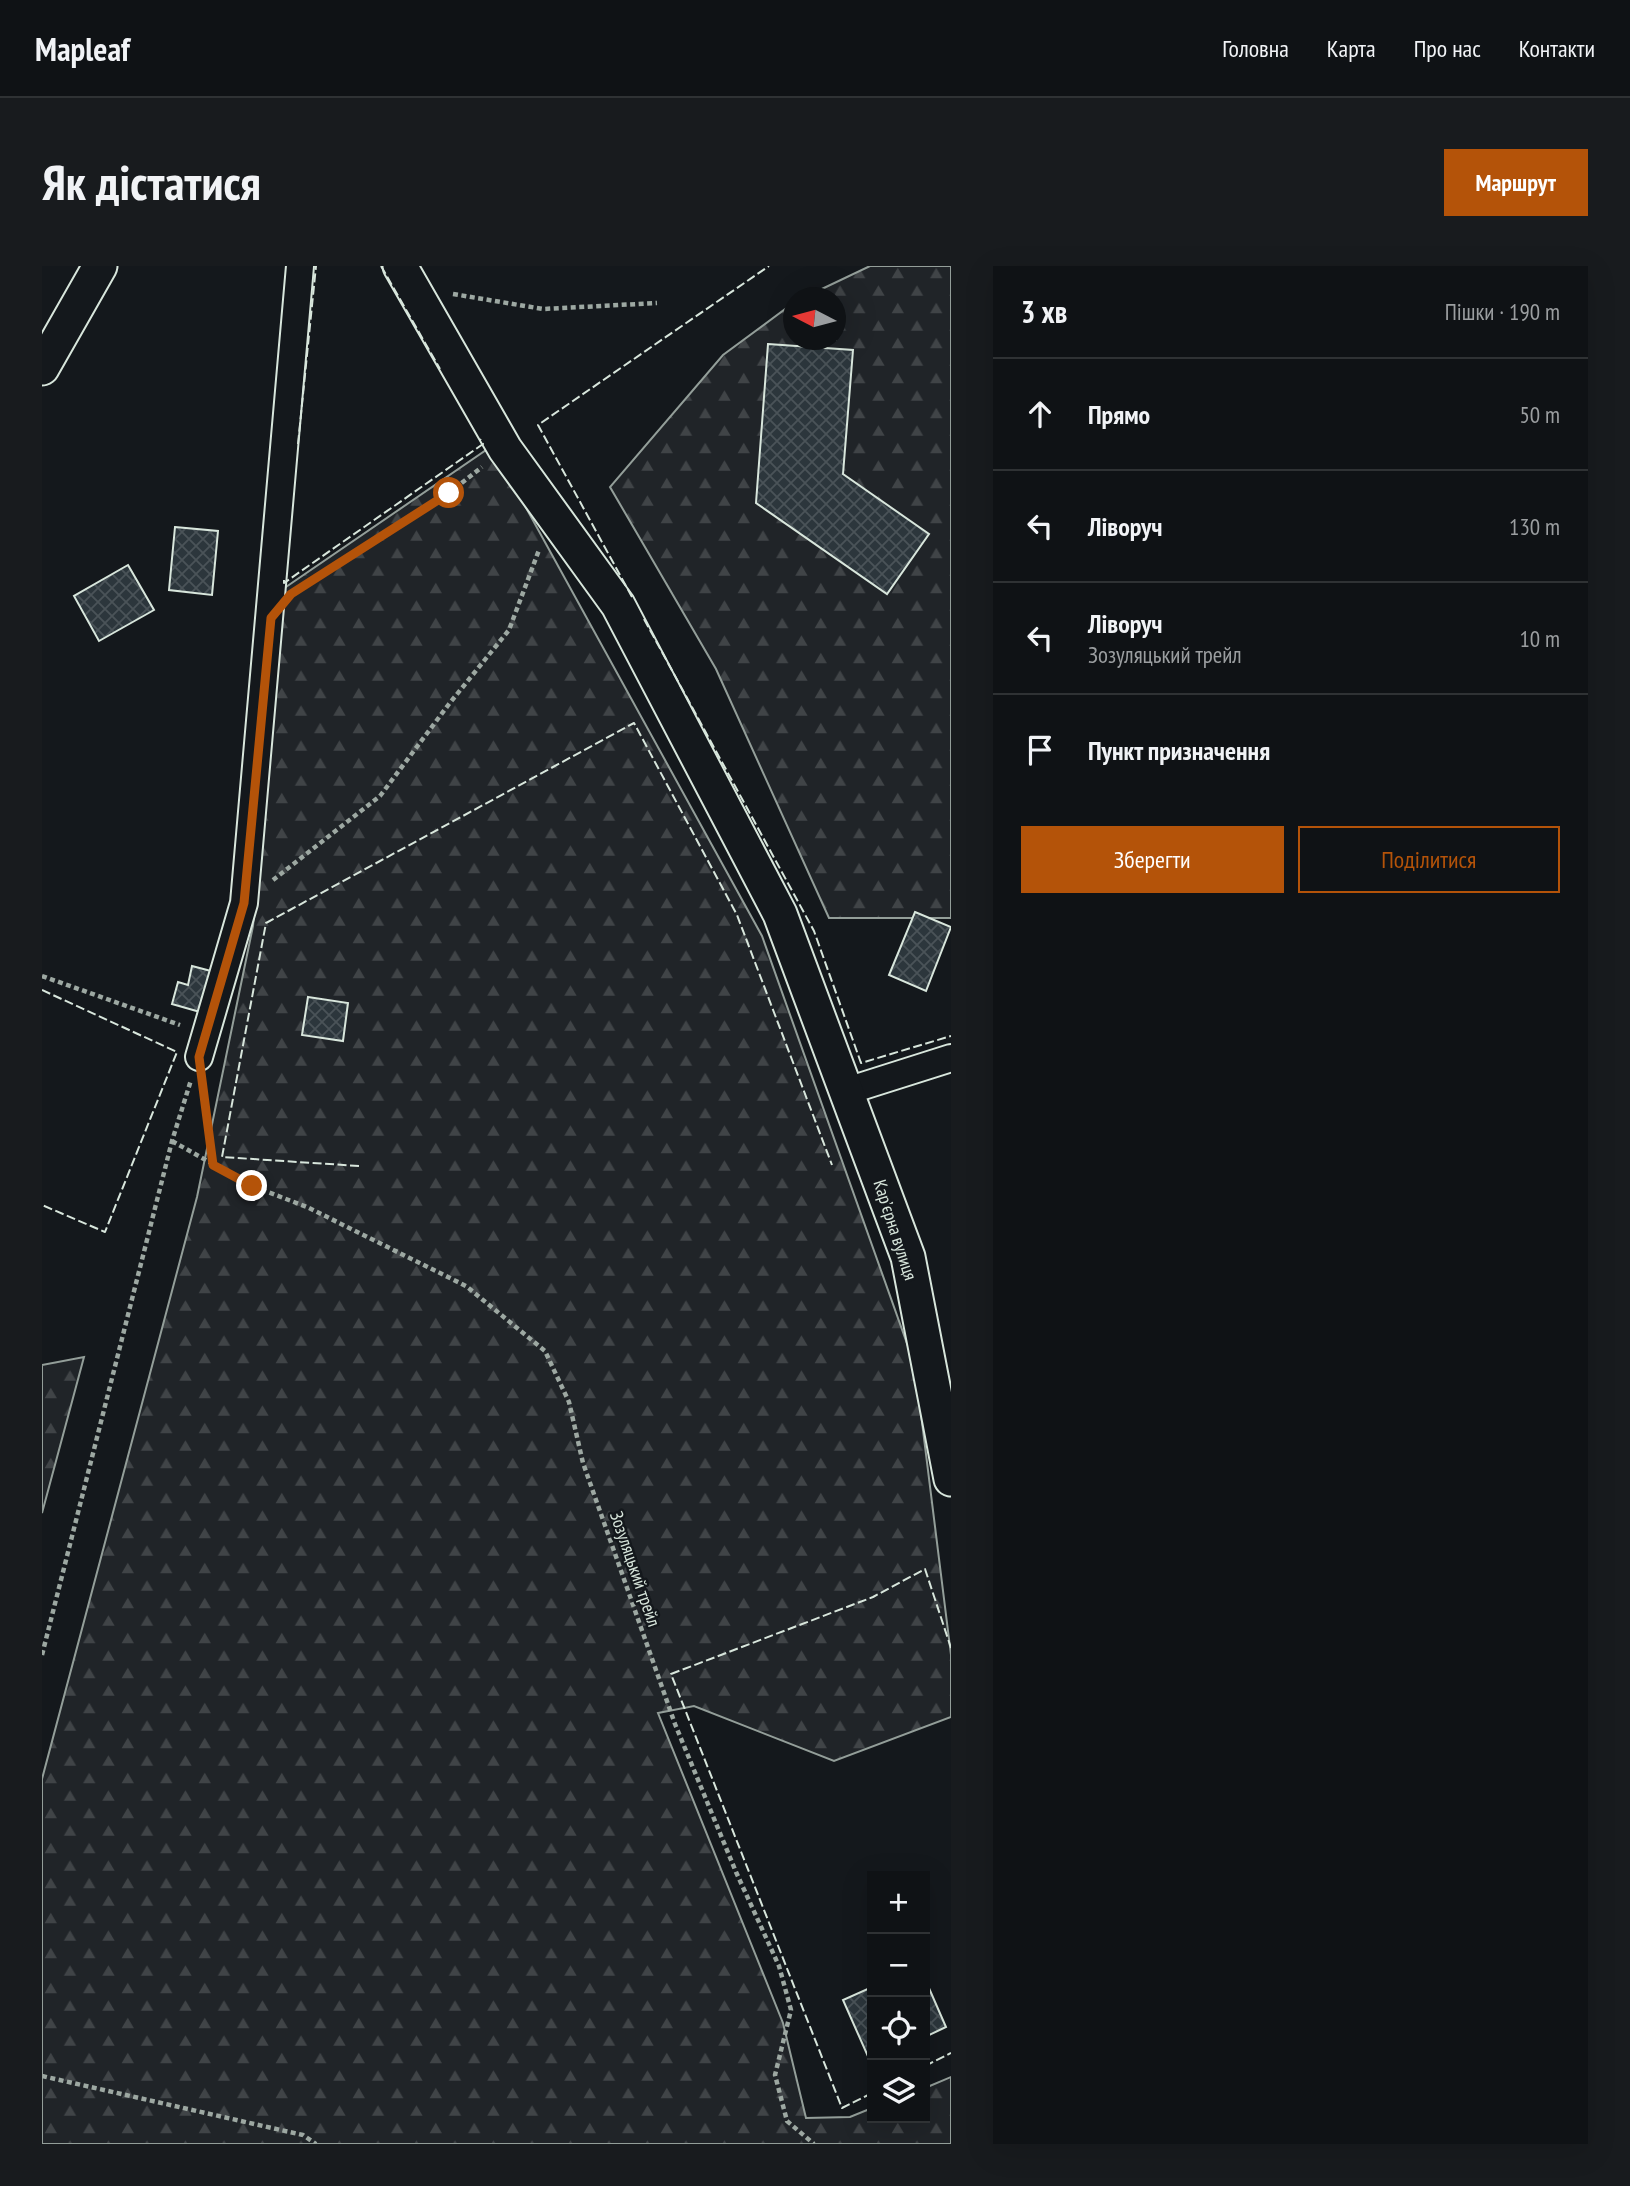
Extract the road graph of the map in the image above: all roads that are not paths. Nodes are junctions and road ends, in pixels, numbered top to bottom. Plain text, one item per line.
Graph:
1 (100, 266) edge
2 (300, 266) edge
3 (407, 277) edge
4 (42, 368) edge
5 (202, 1046) road end
6 (951, 1058) edge
7 (846, 1091) junction
8 (951, 1479) edge

1 - 4 street
2 - 5 street
3 - 7 street, Карʼєрна вулиця
6 - 7 street
7 - 8 street, Карʼєрна вулиця

